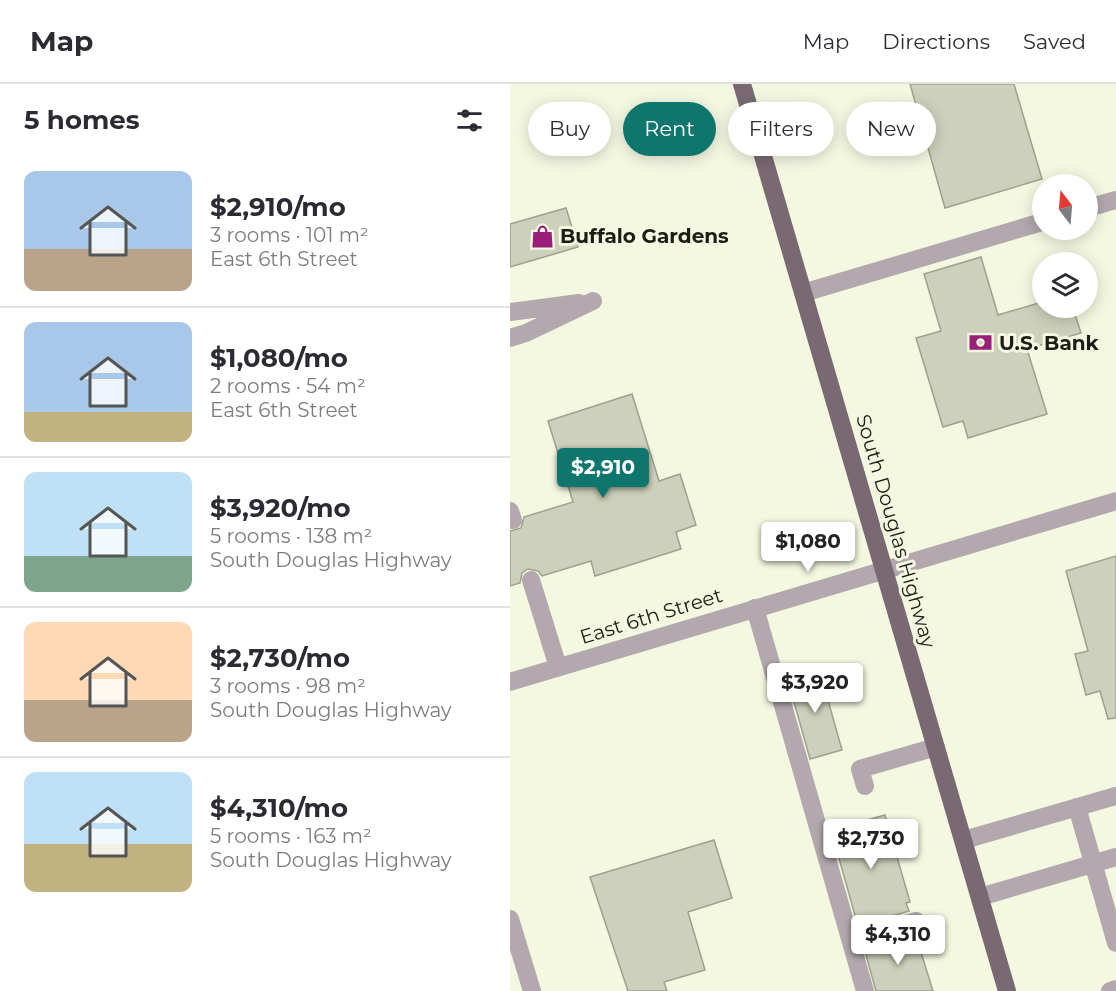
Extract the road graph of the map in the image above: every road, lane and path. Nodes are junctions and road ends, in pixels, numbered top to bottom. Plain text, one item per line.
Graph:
1 (742, 84) edge
2 (1116, 200) edge
3 (1098, 205) edge
4 (1032, 225) edge
5 (803, 294) junction
6 (510, 312) edge
7 (510, 338) edge
8 (1116, 501) edge
9 (884, 569) junction
10 (531, 580) dead end
11 (755, 609) junction
12 (558, 667) junction
13 (510, 682) edge
14 (936, 747) junction
15 (865, 786) dead end
16 (1116, 796) edge
17 (1077, 807) junction
18 (964, 840) junction
19 (1116, 857) edge
20 (1093, 864) junction
21 (980, 897) junction
22 (510, 919) edge
23 (916, 921) dead end
24 (850, 940) junction
25 (1116, 943) edge
26 (1116, 989) edge
27 (531, 991) edge
28 (865, 991) edge
29 (1007, 991) edge
30 (1110, 991) edge

1 - 5 main road, South Douglas Highway
2 - 3 street
4 - 5 street
5 - 9 main road, South Douglas Highway
6 - 7 street
8 - 9 street, East 6th Street
9 - 11 street, East 6th Street
9 - 14 main road, South Douglas Highway
10 - 12 street
11 - 12 street, East 6th Street
11 - 24 street
12 - 13 street, East 6th Street
14 - 15 street
14 - 18 main road, South Douglas Highway
16 - 17 street
17 - 18 street
17 - 20 street
18 - 21 main road, South Douglas Highway
19 - 20 street
20 - 21 street
20 - 25 street
21 - 29 main road, South Douglas Highway
22 - 27 street
23 - 24 street
24 - 28 street
26 - 30 street

